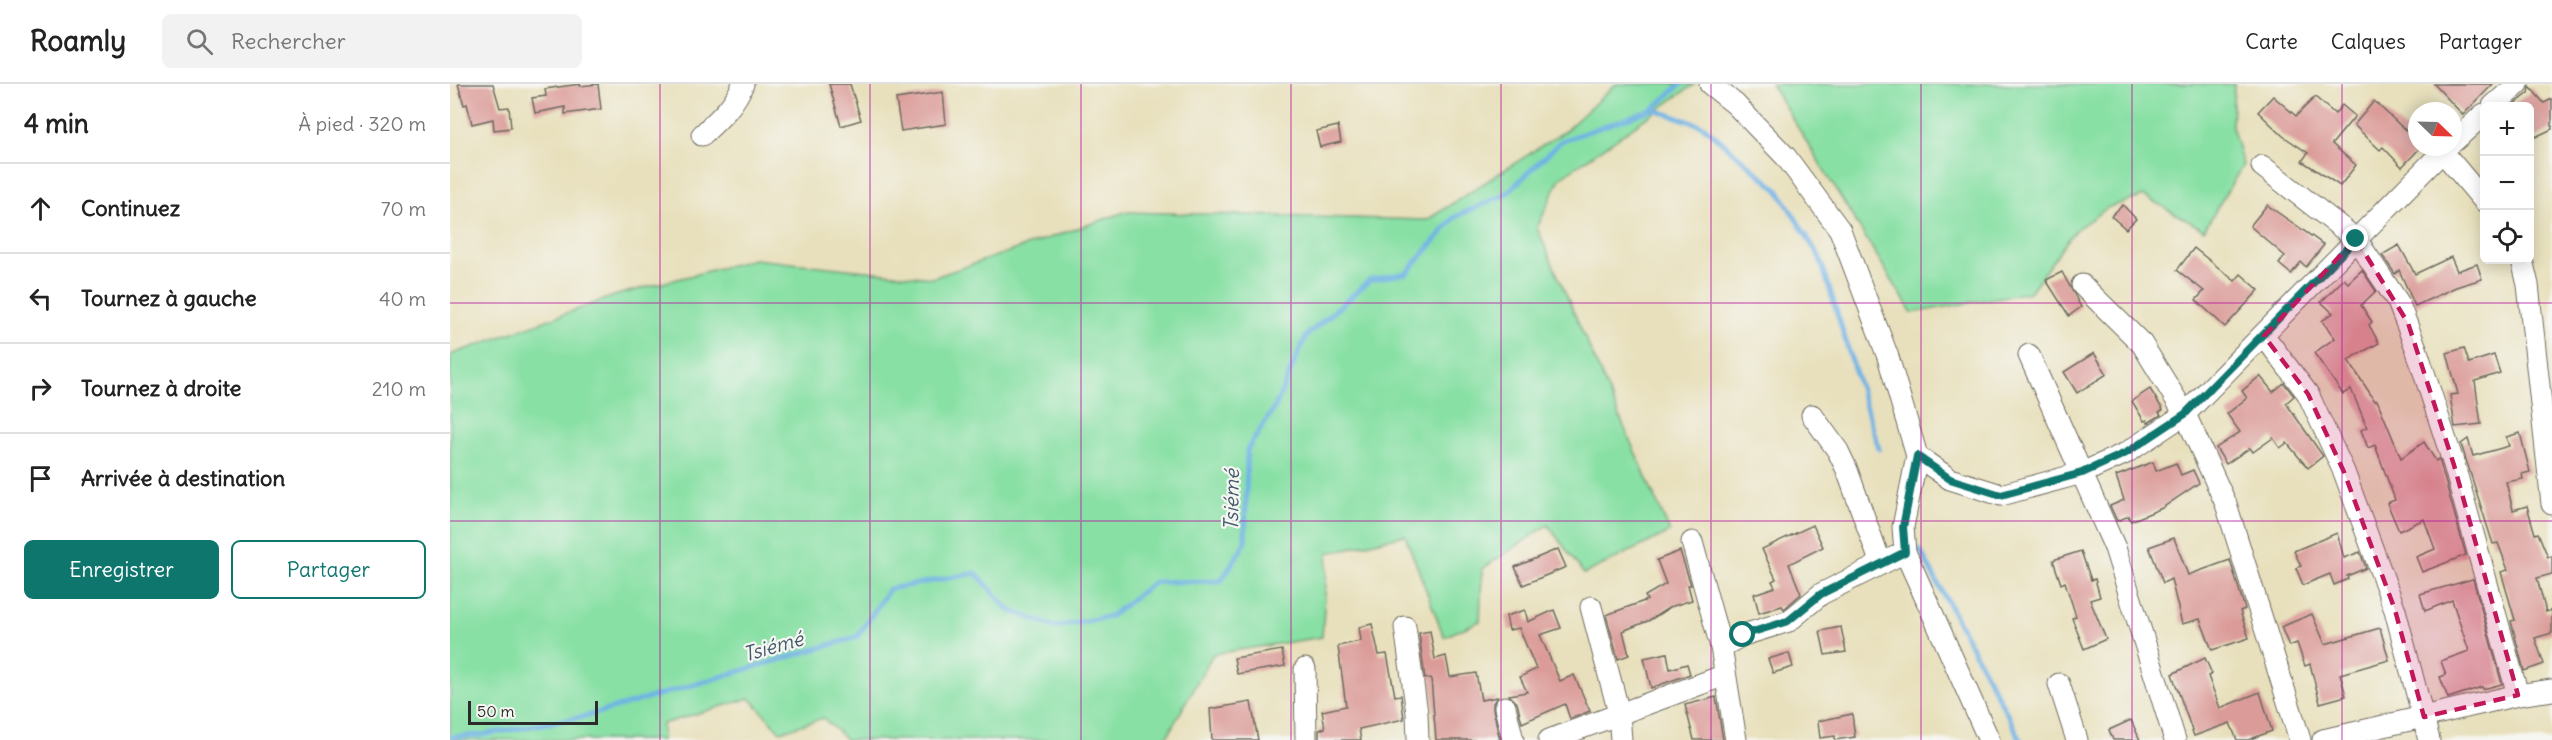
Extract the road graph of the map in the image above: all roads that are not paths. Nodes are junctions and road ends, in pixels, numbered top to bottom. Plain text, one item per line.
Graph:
1 (743, 84) edge
2 (1710, 84) edge
3 (2518, 84) edge
4 (2498, 102) edge
5 (2480, 118) edge
6 (2462, 134) edge
7 (702, 135) dead end
8 (2439, 156) edge
9 (2454, 156) edge
10 (2262, 166) dead end
11 (2480, 195) edge
12 (2356, 239) junction
13 (2523, 264) edge
14 (2082, 285) dead end
15 (2264, 336) junction
16 (2029, 355) dead end
17 (2185, 414) junction
18 (1812, 415) dead end
19 (1917, 456) junction
20 (2082, 473) junction
21 (2552, 504) edge
22 (1692, 542) dead end
23 (1905, 552) junction
24 (1881, 564) junction
25 (1591, 607) dead end
26 (1405, 627) dead end
27 (1721, 647) junction
28 (1305, 669) dead end
29 (1725, 675) junction
30 (2059, 684) dead end
31 (2552, 690) edge
32 (2518, 695) junction
33 (1505, 707) dead end
34 (1619, 713) junction
35 (2424, 717) junction
36 (1306, 740) edge
37 (1418, 740) edge
38 (1513, 740) edge
39 (1549, 740) edge
40 (1621, 740) edge
41 (1736, 740) edge
42 (1989, 740) edge
43 (2077, 740) edge
44 (2175, 740) edge
45 (2300, 740) edge
46 (2323, 740) edge
47 (2429, 740) edge

1 - 7 street
2 - 19 street
3 - 4 street
5 - 6 street
8 - 12 street
9 - 11 street
10 - 12 street
12 - 15 street
12 - 32 street
13 - 21 street
14 - 17 street
15 - 17 street
15 - 35 street
16 - 20 street
17 - 20 street
17 - 45 street
18 - 24 street
19 - 20 street
19 - 23 street
20 - 44 street
22 - 27 street
23 - 24 street
23 - 42 street
24 - 27 street
25 - 34 street
26 - 37 street
27 - 29 street
28 - 36 street
29 - 34 street
29 - 41 street
30 - 43 street
31 - 32 street
32 - 35 street
33 - 38 street
34 - 39 street
34 - 40 street
35 - 46 street
35 - 47 street

